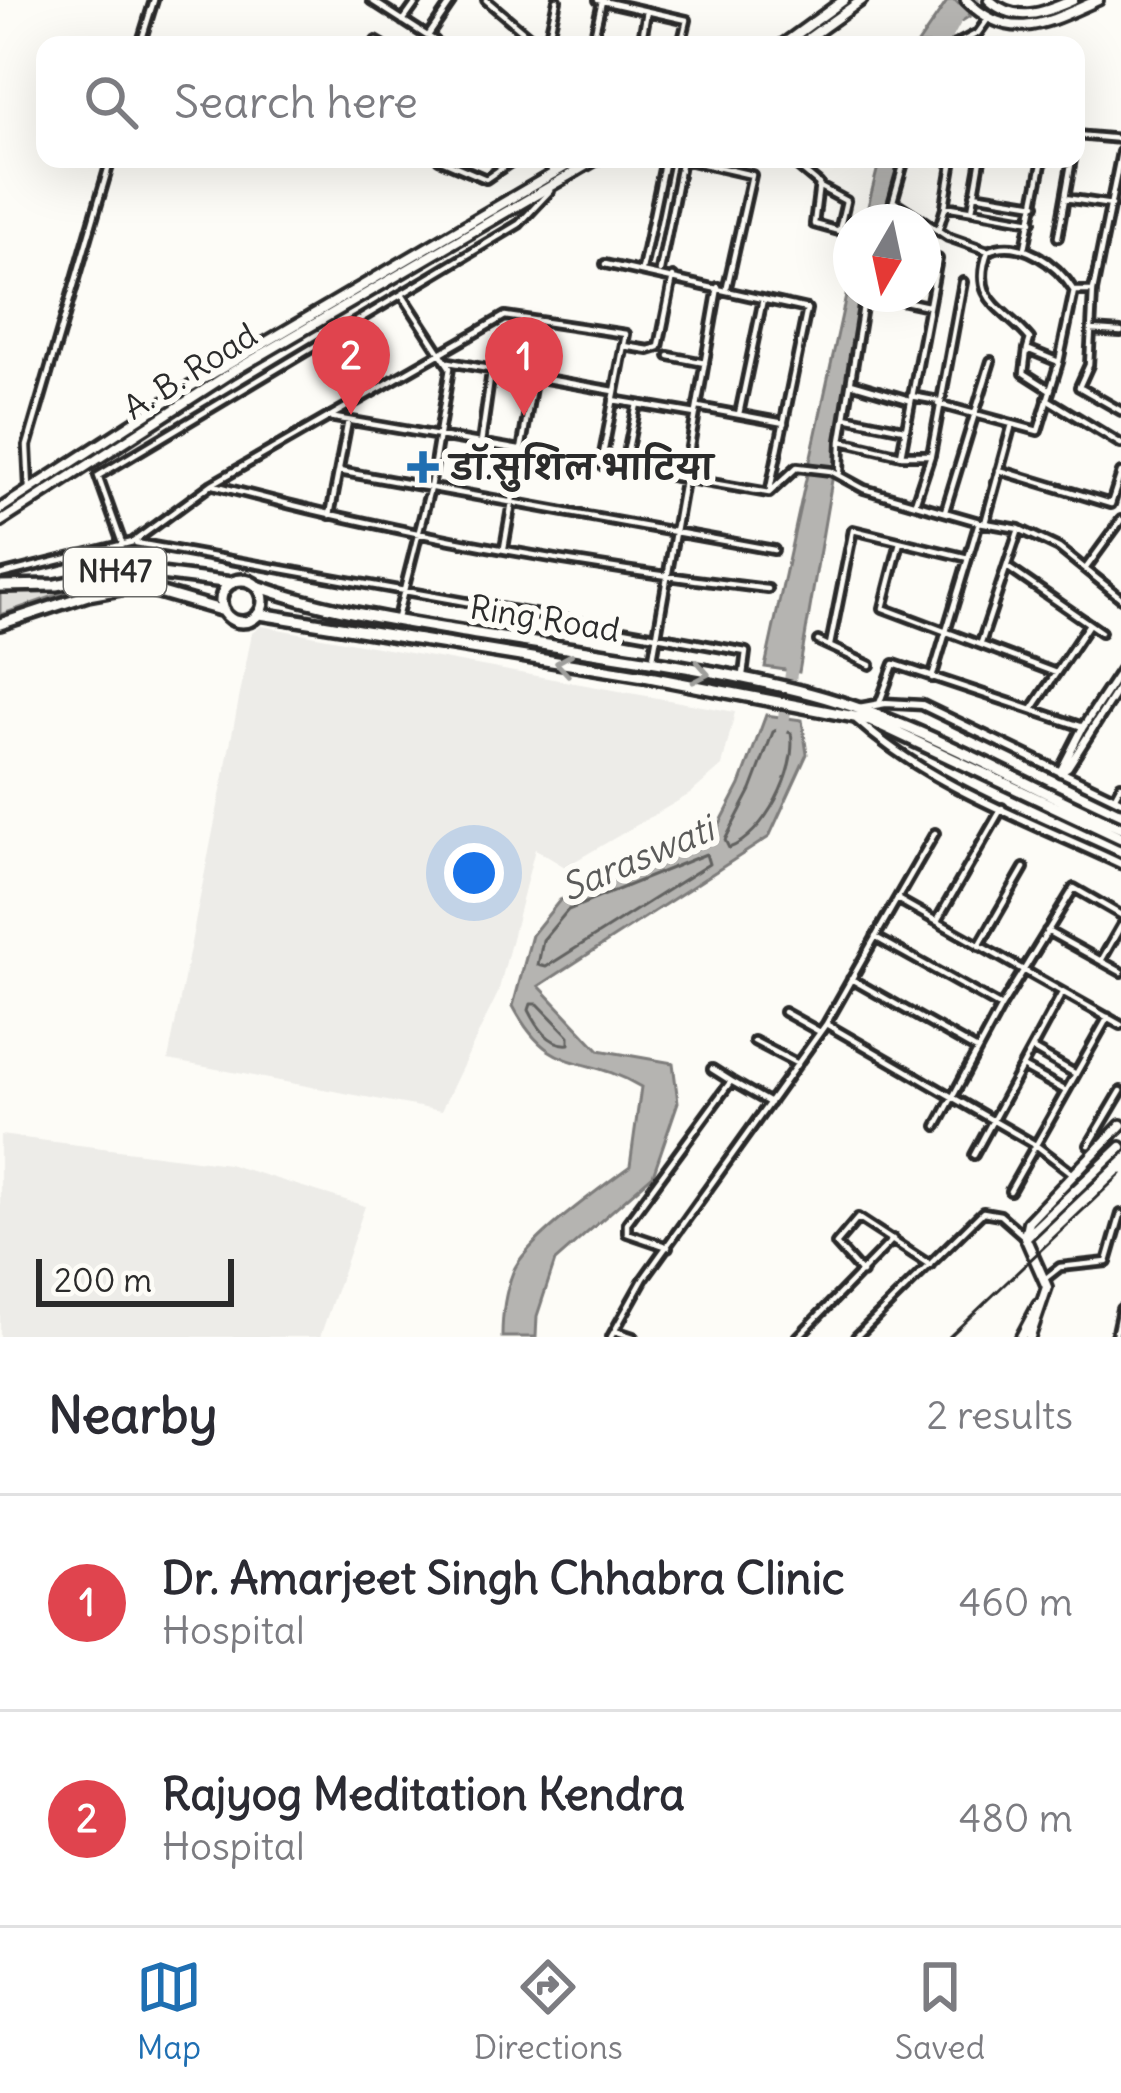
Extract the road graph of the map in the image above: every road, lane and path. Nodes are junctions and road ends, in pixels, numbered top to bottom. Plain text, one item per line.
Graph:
1 (154, 0) edge
2 (371, 0) edge
3 (418, 0) edge
4 (486, 0) edge
5 (557, 0) edge
6 (600, 0) edge
7 (844, 0) edge
8 (862, 0) edge
9 (966, 0) edge
10 (1073, 0) edge
11 (1098, 0) edge
12 (452, 1) edge
13 (990, 1) edge
14 (383, 3) edge
15 (829, 4) edge
16 (646, 11) junction
17 (984, 17) junction
18 (404, 21) junction
19 (824, 22) junction
20 (143, 36) edge
21 (426, 36) edge
22 (429, 36) edge
23 (532, 36) edge
24 (546, 36) edge
25 (594, 36) edge
26 (642, 36) edge
27 (682, 36) edge
28 (798, 36) edge
29 (809, 36) edge
30 (972, 36) edge
31 (1085, 136) edge
32 (1121, 139) edge
33 (1121, 152) edge
34 (108, 168) edge
35 (468, 168) edge
36 (502, 168) edge
37 (551, 168) edge
38 (568, 168) edge
39 (577, 168) edge
40 (663, 168) edge
41 (680, 168) edge
42 (721, 168) edge
43 (799, 168) edge
44 (901, 168) edge
45 (951, 168) edge
46 (979, 168) edge
47 (1042, 168) edge
48 (1070, 168) edge
49 (557, 177) junction
50 (1119, 178) edge
51 (820, 188) junction
52 (974, 194) junction
53 (1065, 198) junction
54 (892, 201) junction
55 (891, 204) edge
56 (897, 204) edge
57 (1036, 204) junction
58 (1112, 205) junction
59 (945, 206) junction
60 (972, 210) junction
61 (941, 220) edge
62 (1033, 221) junction
63 (941, 232) edge
64 (1058, 237) dead end
65 (1025, 248) junction
66 (988, 251) junction
67 (605, 264) dead end
68 (642, 270) junction
69 (659, 273) junction
70 (673, 277) junction
71 (962, 282) dead end
72 (718, 287) junction
73 (727, 289) junction
74 (1074, 291) junction
75 (1093, 291) junction
76 (403, 296) junction
77 (763, 299) junction
78 (865, 312) edge
79 (927, 312) edge
80 (1091, 330) junction
81 (1121, 332) edge
82 (624, 346) junction
83 (1027, 349) junction
84 (443, 353) junction
85 (668, 356) dead end
86 (448, 362) junction
87 (992, 362) dead end
88 (1059, 362) junction
89 (705, 363) junction
90 (491, 371) junction
91 (534, 376) junction
92 (851, 383) junction
93 (1051, 390) junction
94 (614, 391) junction
95 (910, 398) junction
96 (612, 400) junction
97 (1047, 400) junction
98 (939, 402) junction
99 (638, 404) junction
100 (697, 410) junction
101 (1121, 411) edge
102 (739, 414) junction
103 (975, 414) junction
104 (329, 417) junction
105 (845, 417) junction
106 (348, 421) junction
107 (784, 423) junction
108 (1012, 423) junction
109 (1121, 428) edge
110 (905, 429) junction
111 (438, 434) junction
112 (841, 441) junction
113 (1119, 442) edge
114 (482, 443) junction
115 (520, 452) junction
116 (901, 455) junction
117 (931, 455) junction
118 (91, 462) junction
119 (601, 465) junction
120 (624, 469) junction
121 (999, 470) junction
122 (339, 471) junction
123 (1121, 473) edge
124 (840, 474) junction
125 (98, 476) junction
126 (685, 479) junction
127 (212, 484) junction
128 (430, 488) junction
129 (29, 489) junction
130 (770, 493) junction
131 (512, 502) junction
132 (915, 503) junction
133 (0, 509) edge
134 (945, 512) junction
135 (330, 516) junction
136 (1121, 520) edge
137 (0, 522) edge
138 (982, 522) junction
139 (1019, 529) junction
140 (676, 532) junction
141 (420, 534) junction
142 (133, 542) junction
143 (900, 542) junction
144 (122, 543) junction
145 (504, 548) junction
146 (774, 550) dead end
147 (968, 558) junction
148 (1006, 567) junction
149 (1085, 569) junction
150 (0, 575) edge
151 (669, 578) junction
152 (232, 583) junction
153 (1121, 585) edge
154 (0, 586) edge
155 (257, 586) junction
156 (404, 589) junction
157 (768, 589) dead end
158 (1118, 596) edge
159 (224, 611) junction
160 (260, 614) junction
161 (396, 621) junction
162 (0, 624) edge
163 (1089, 624) junction
164 (947, 632) junction
165 (1101, 632) dead end
166 (658, 637) junction
167 (818, 641) dead end
168 (830, 645) junction
169 (980, 645) junction
170 (651, 663) junction
171 (870, 665) dead end
172 (1121, 670) edge
173 (1056, 673) junction
174 (932, 678) junction
175 (742, 680) junction
176 (1121, 683) edge
177 (879, 704) junction
178 (859, 706) junction
179 (1033, 708) junction
180 (855, 719) junction
181 (1083, 727) junction
182 (1060, 772) junction
183 (1121, 785) edge
184 (1041, 798) junction
185 (1117, 800) edge
186 (1002, 808) junction
187 (1121, 828) edge
188 (935, 833) dead end
189 (1121, 838) edge
190 (1121, 864) edge
191 (1024, 868) dead end
192 (897, 899) junction
193 (1121, 915) edge
194 (937, 921) junction
195 (1121, 926) edge
196 (1047, 931) junction
197 (874, 937) junction
198 (979, 946) junction
199 (1101, 961) junction
200 (1120, 970) edge
201 (1023, 971) junction
202 (850, 978) junction
203 (1062, 993) junction
204 (1001, 1007) junction
205 (784, 1012) dead end
206 (1108, 1017) junction
207 (826, 1024) junction
208 (1121, 1025) edge
209 (820, 1032) junction
210 (754, 1041) dead end
211 (1032, 1049) junction
212 (977, 1050) junction
213 (799, 1064) junction
214 (1023, 1067) junction
215 (712, 1069) dead end
216 (1076, 1074) junction
217 (731, 1081) junction
218 (1066, 1091) junction
219 (1121, 1091) edge
220 (953, 1098) junction
221 (770, 1103) junction
222 (995, 1120) junction
223 (1121, 1125) edge
224 (937, 1126) dead end
225 (1089, 1145) dead end
226 (1037, 1146) junction
227 (1121, 1147) edge
228 (974, 1155) dead end
229 (1072, 1173) junction
230 (1010, 1191) dead end
231 (1121, 1214) edge
232 (1025, 1237) junction
233 (893, 1239) junction
234 (668, 1247) junction
235 (1112, 1251) junction
236 (1121, 1253) edge
237 (930, 1265) junction
238 (862, 1273) junction
239 (1046, 1278) junction
240 (1121, 1309) edge
241 (613, 1334) edge
242 (633, 1337) edge
243 (798, 1337) edge
244 (856, 1337) edge
245 (1026, 1337) edge
246 (1115, 1337) edge

1 - 20 street
2 - 14 street
3 - 18 street
4 - 23 street
5 - 24 street
6 - 16 street
6 - 25 street
7 - 15 main road
8 - 19 main road
9 - 17 main road
10 - 13 main road
11 - 17 main road
12 - 22 street
14 - 18 street
15 - 19 main road
16 - 26 street
16 - 27 street
17 - 30 street
18 - 21 street
19 - 28 main road
19 - 29 main road
31 - 32 street
33 - 50 street
34 - 129 street
35 - 36 street
37 - 49 street
38 - 49 main road, A. B. Road
39 - 49 main road, A. B. Road
40 - 68 street
41 - 69 street
42 - 73 street
43 - 51 street
44 - 54 street
45 - 59 street
46 - 52 street
47 - 57 street
48 - 53 street
49 - 76 street
49 - 118 main road, A. B. Road
49 - 129 main road, A. B. Road
50 - 58 street
51 - 51 street
52 - 57 street
52 - 60 street
53 - 58 street
53 - 64 street
54 - 55 street
54 - 56 street
57 - 62 street
58 - 75 street
59 - 60 street
59 - 61 street
60 - 62 street
62 - 65 street
63 - 66 street
65 - 66 street
65 - 74 street
66 - 83 street
67 - 68 street
68 - 69 street
69 - 70 street
70 - 72 street
70 - 82 street
71 - 98 street
72 - 73 street
72 - 89 street
73 - 77 street
74 - 75 street
74 - 88 street
75 - 80 street
76 - 84 street
76 - 125 street
77 - 102 street
77 - 107 street
78 - 92 street
79 - 95 street
80 - 81 street
80 - 101 street
82 - 84 street
82 - 94 street
83 - 88 street
83 - 93 street
84 - 86 street
84 - 104 street
85 - 89 street
86 - 90 street
86 - 111 street
87 - 103 street
88 - 93 street
89 - 100 street
90 - 91 street
90 - 114 street
91 - 94 street
91 - 115 street
92 - 95 street
92 - 105 street
93 - 97 street
94 - 96 street
95 - 98 street
95 - 110 street
96 - 99 street
96 - 119 street
97 - 108 street
97 - 113 street
98 - 103 street
98 - 117 street
99 - 100 street
99 - 120 street
100 - 102 street
100 - 126 street
102 - 107 street
103 - 108 street
103 - 134 street
104 - 106 street
104 - 127 street
105 - 110 street
105 - 112 street
106 - 111 street
106 - 122 street
107 - 130 street
108 - 121 street
109 - 113 street
110 - 116 street
111 - 114 street
111 - 128 street
112 - 116 street
112 - 124 street
114 - 115 street
115 - 119 street
115 - 131 street
116 - 117 street
117 - 132 street
118 - 125 street
118 - 137 main road, A. B. Road
119 - 120 street
120 - 126 street
121 - 123 street
121 - 138 street
122 - 128 street
122 - 135 street
124 - 130 street
124 - 132 street
125 - 144 street
126 - 130 street
126 - 140 street
127 - 135 street
127 - 142 street
128 - 131 street
128 - 141 street
129 - 133 main road, A. B. Road
131 - 140 street
131 - 145 street
132 - 134 street
134 - 138 street
135 - 141 street
136 - 149 street
138 - 139 street
138 - 147 street
139 - 148 street
139 - 149 street
140 - 146 street
140 - 151 street
141 - 145 street
141 - 156 street
142 - 144 street
142 - 156 street
143 - 147 street
143 - 164 street
143 - 168 street
144 - 150 street
145 - 151 street
147 - 164 street
148 - 163 street
148 - 169 street
149 - 158 street
151 - 157 street
151 - 166 street
152 - 154 highway, NH47
152 - 155 highway, NH47
152 - 159 highway
153 - 158 street
155 - 160 highway
155 - 161 highway, Ring Road
156 - 161 street
156 - 166 street
159 - 160 highway
159 - 162 highway
180 -> 160 highway
161 - 170 highway, Ring Road
163 - 165 street
163 - 173 street
164 - 169 street
164 - 174 street
166 - 170 street
166 - 175 street
167 - 168 street
168 - 171 street
169 - 173 street
170 -> 175 highway, Ring Road
172 - 181 street
173 - 179 street
174 - 177 street
174 - 179 street
175 - 178 highway, Ring Road
176 - 182 street
177 - 178 street
177 - 182 street
178 - 180 street
178 - 184 highway, Ring Road
179 - 181 street
180 - 184 highway
180 - 186 street
181 - 182 street
182 - 185 street
183 - 185 street
184 - 187 highway
184 - 189 highway
186 - 190 street
186 - 194 street
188 - 192 street
191 - 198 street
192 - 194 street
192 - 197 street
193 - 196 street
194 - 198 street
195 - 199 street
196 - 199 street
196 - 201 street
197 - 202 street
197 - 204 street
198 - 201 street
199 - 200 street
201 - 203 street
201 - 204 street
202 - 207 street
202 - 212 street
203 - 206 street
203 - 211 street
204 - 212 street
205 - 209 street
206 - 208 street
206 - 216 street
207 - 209 street
207 - 220 street
209 - 213 street
210 - 213 street
211 - 214 street
211 - 216 street
212 - 220 street
213 - 221 street
214 - 218 street
214 - 222 street
215 - 217 street
216 - 218 street
217 - 221 street
217 - 234 street
218 - 226 street
219 - 225 street
220 - 222 street
220 - 224 street
221 - 234 street
222 - 226 street
222 - 228 street
223 - 229 main road
226 - 229 street
226 - 230 street
227 - 232 main road
229 - 232 main road
231 - 235 street
232 - 237 street
232 - 239 main road
233 - 237 street
233 - 238 street
233 - 238 street
234 - 241 street
235 - 236 street
235 - 239 street
237 - 244 street
238 - 243 street
239 - 245 main road
240 - 246 street
241 - 242 street

